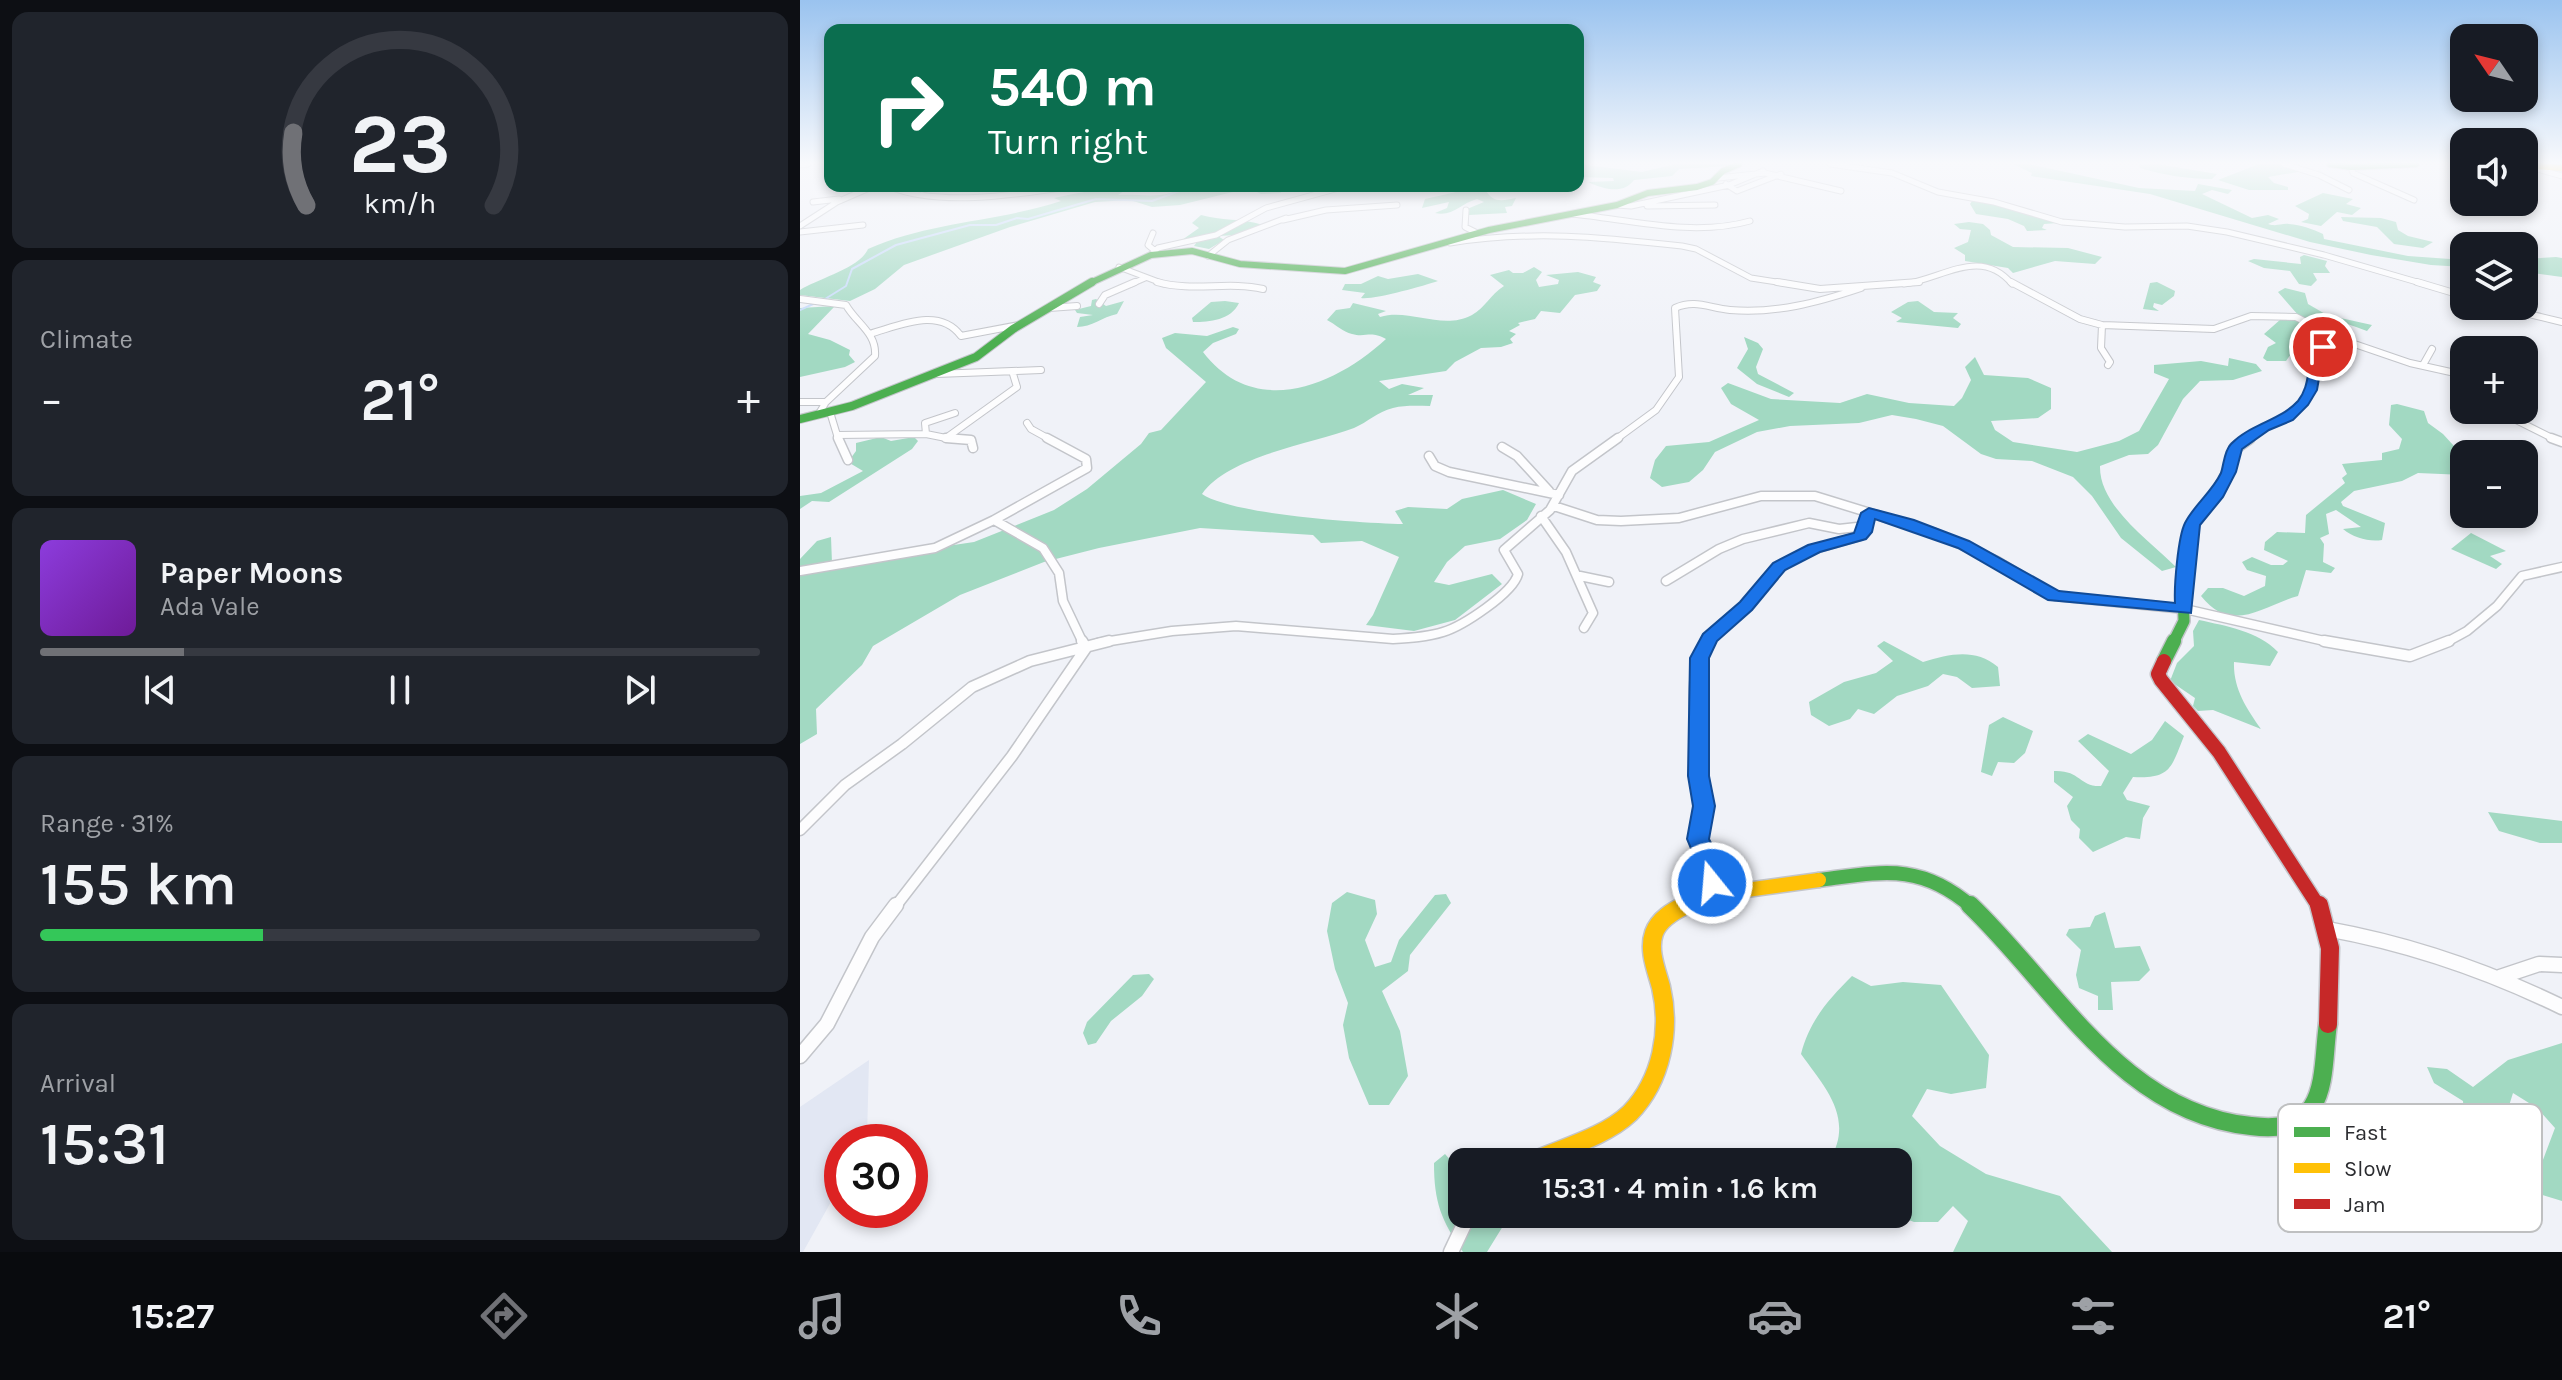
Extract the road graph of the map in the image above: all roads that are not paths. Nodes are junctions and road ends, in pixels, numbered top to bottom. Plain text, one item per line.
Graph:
1 (1239, 222) edge
2 (1276, 222) edge
3 (1465, 222) edge
4 (1527, 222) edge
5 (1666, 222) edge
6 (1747, 222) edge
7 (2067, 222) edge
8 (801, 225) edge
9 (863, 225) dead end
10 (1153, 233) dead end
11 (1477, 233) junction
12 (1431, 247) junction
13 (1152, 253) junction
14 (1208, 256) junction
15 (1119, 267) junction
16 (1145, 278) junction
17 (1861, 288) junction
18 (1263, 289) dead end
19 (2450, 292) edge
20 (800, 299) edge
21 (1099, 304) dead end
22 (1077, 306) dead end
23 (1049, 308) junction
24 (2538, 316) edge
25 (2562, 322) edge
26 (1019, 325) junction
27 (2102, 325) junction
28 (869, 334) junction
29 (2337, 338) junction
30 (2432, 349) dead end
31 (2108, 365) dead end
32 (2423, 365) junction
33 (1041, 370) dead end
34 (2450, 372) edge
35 (936, 374) junction
36 (1013, 374) junction
37 (800, 402) edge
38 (825, 410) junction
39 (955, 413) dead end
40 (800, 419) edge
41 (1027, 423) dead end
42 (2521, 424) edge
43 (926, 434) junction
44 (837, 435) junction
45 (946, 438) junction
46 (2562, 442) edge
47 (1502, 447) dead end
48 (973, 448) dead end
49 (1429, 456) dead end
50 (848, 460) dead end
51 (1549, 491) junction
52 (1559, 495) junction
53 (1554, 506) junction
54 (1869, 513) junction
55 (1541, 516) junction
56 (994, 520) junction
57 (1866, 526) junction
58 (2562, 567) edge
59 (800, 571) edge
60 (1580, 576) junction
61 (1666, 581) dead end
62 (1609, 582) dead end
63 (2185, 609) junction
64 (1584, 628) dead end
65 (1086, 648) junction
66 (800, 830) edge
67 (1699, 899) junction
68 (2327, 929) junction
69 (2562, 965) edge
70 (2500, 977) junction
71 (2562, 1007) edge
72 (800, 1056) edge
73 (2316, 1104) edge
74 (2278, 1126) edge
75 (1564, 1148) edge
76 (1462, 1228) edge
77 (1451, 1252) edge

1 - 13 street
2 - 14 street
3 - 11 street
4 - 11 street
5 - 6 street
7 - 19 street
8 - 9 street
10 - 13 street
11 - 12 street
12 - 14 street
12 - 17 street
13 - 14 street
13 - 15 street
15 - 16 street
15 - 23 street
16 - 18 street
16 - 21 street
17 - 27 street
17 - 52 street
20 - 28 street
22 - 23 street
23 - 26 street
24 - 25 street
26 - 28 street
26 - 35 street
27 - 29 street
27 - 31 street
28 - 38 street
29 - 32 street
29 - 63 street
30 - 32 street
32 - 34 street
33 - 36 street
35 - 36 street
35 - 38 street
36 - 45 street
37 - 38 street
38 - 40 street
38 - 44 street
39 - 43 street
41 - 56 street
42 - 46 street
43 - 44 street
43 - 45 street
44 - 50 street
45 - 48 street
47 - 51 street
49 - 51 street
51 - 52 street
52 - 53 street
53 - 54 street
53 - 55 street
54 - 57 street
54 - 63 street
55 - 60 street
55 - 65 street
56 - 59 street
56 - 65 street
57 - 61 street
57 - 67 street
58 - 63 street
60 - 62 street
60 - 64 street
63 - 68 street
65 - 66 street
65 - 72 street
67 - 74 street
67 - 75 street
68 - 70 street
68 - 73 street
69 - 70 street
70 - 71 street
76 - 77 street

